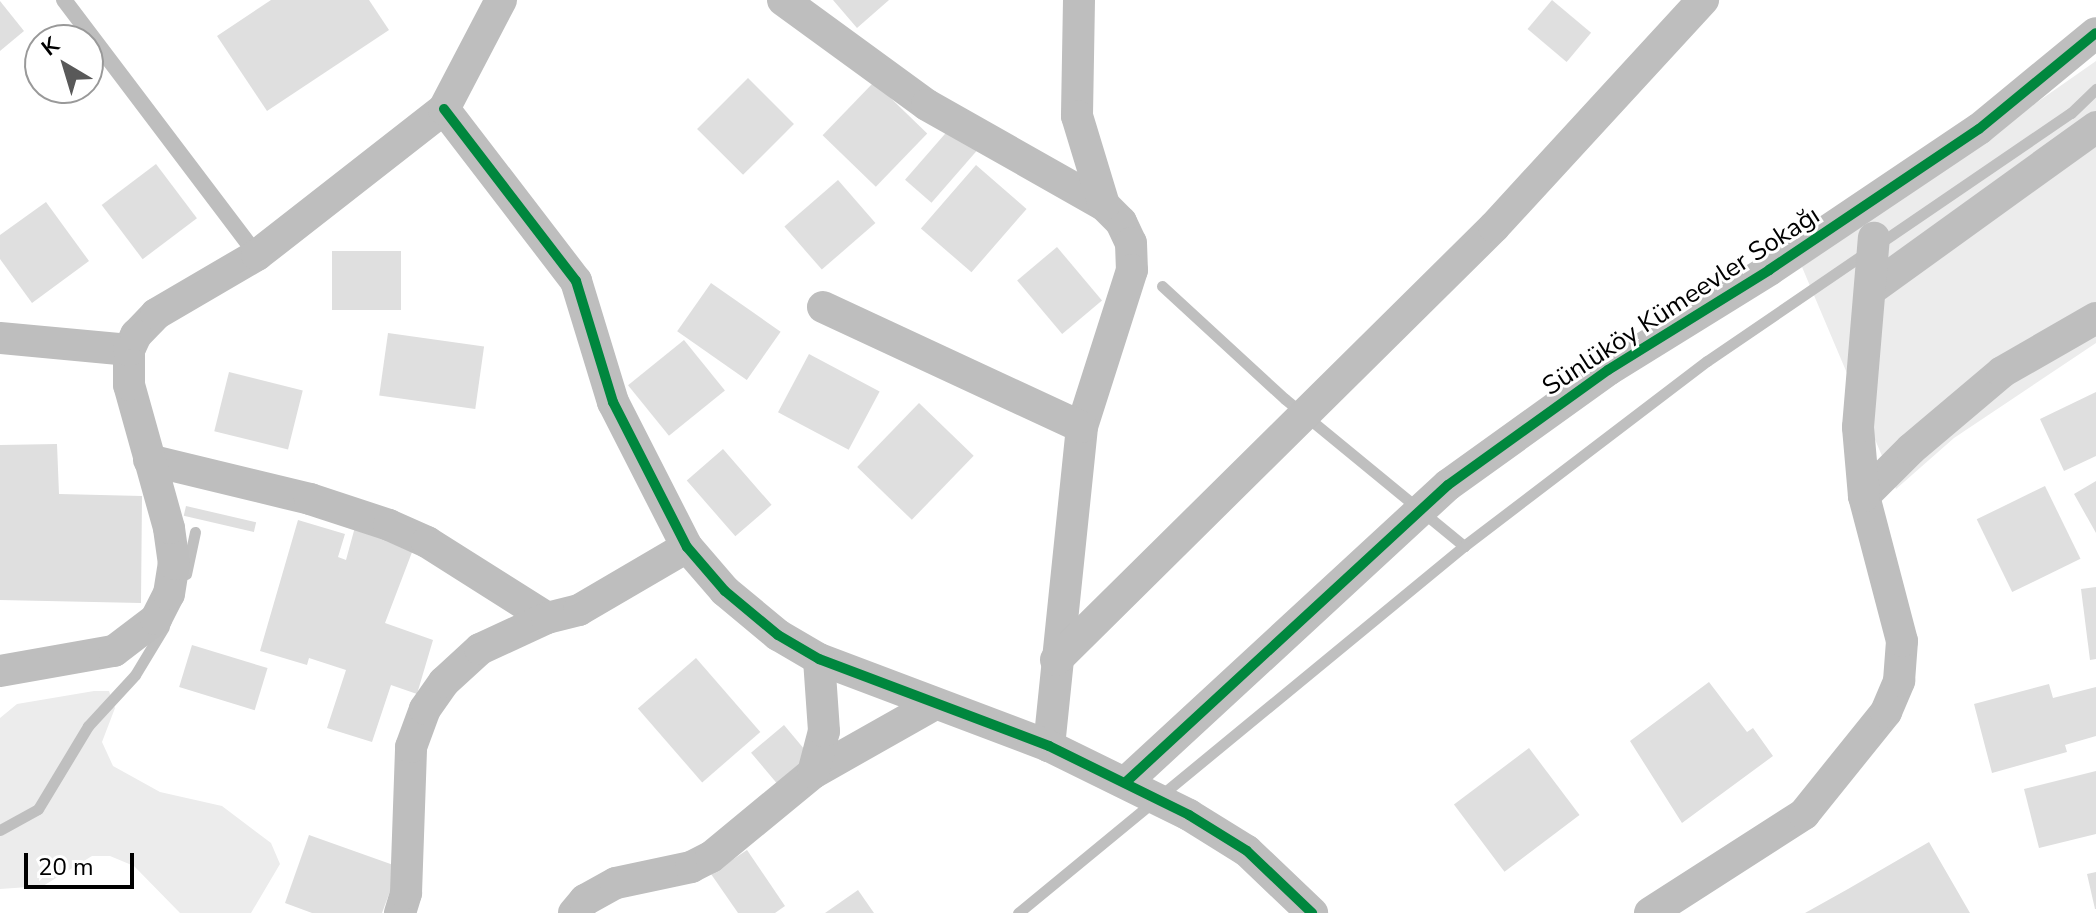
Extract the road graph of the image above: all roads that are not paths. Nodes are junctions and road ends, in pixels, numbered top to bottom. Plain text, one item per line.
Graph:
1 (64, 0) edge
2 (501, 0) edge
3 (783, 0) edge
4 (1079, 0) edge
5 (1703, 0) edge
6 (2096, 33) edge
7 (444, 109) junction
8 (2096, 127) edge
9 (1104, 205) junction
10 (1874, 238) dead end
11 (257, 255) junction
12 (1873, 288) junction
13 (823, 307) dead end
14 (2096, 318) edge
15 (0, 338) edge
16 (129, 350) junction
17 (1082, 427) junction
18 (149, 460) junction
19 (1864, 496) junction
20 (687, 547) junction
21 (547, 618) junction
22 (819, 659) junction
23 (1056, 660) junction
24 (0, 671) edge
25 (935, 704) junction
26 (1049, 746) junction
27 (813, 773) junction
28 (1126, 782) junction
29 (400, 913) edge
30 (574, 913) edge
31 (1312, 913) edge
32 (1650, 913) edge

1 - 11 lane
2 - 7 street
3 - 9 street
4 - 9 street
5 - 23 street
6 - 28 street, Sünlüköy Kümeevler Sokağı
7 - 11 street
7 - 20 street
8 - 12 street
9 - 17 street
10 - 12 street
11 - 16 street
12 - 19 street
13 - 17 street
14 - 19 street
15 - 16 street
16 - 18 street
17 - 23 street
18 - 21 street
18 - 24 street
19 - 32 street
20 - 21 street
20 - 22 street
21 - 29 street
22 - 25 street
22 - 27 street
23 - 26 street
25 - 26 street
25 - 27 street
26 - 28 street
27 - 30 street
28 - 31 street

